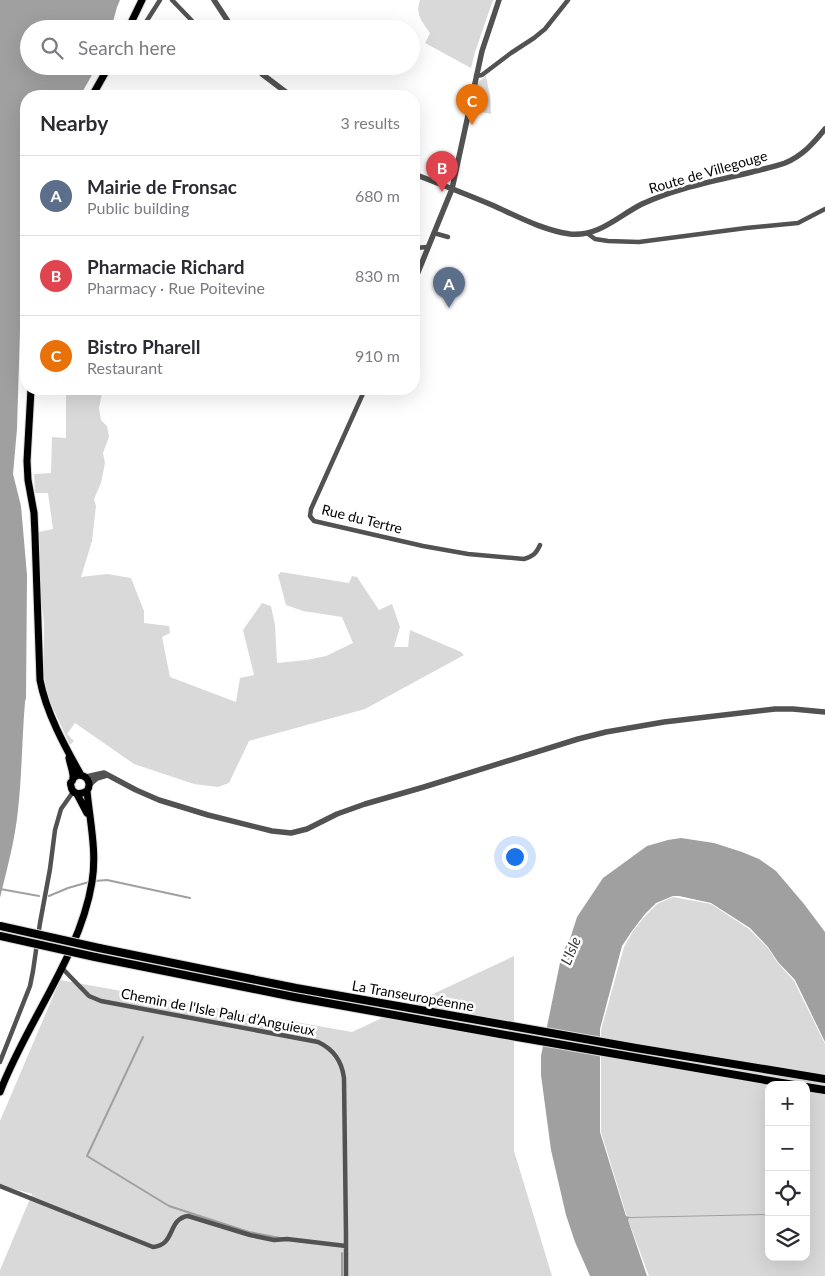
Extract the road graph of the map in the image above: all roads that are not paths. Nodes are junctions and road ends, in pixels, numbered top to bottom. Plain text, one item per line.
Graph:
1 (142, 0) edge
2 (160, 0) edge
3 (172, 0) edge
4 (214, 0) edge
5 (499, 0) edge
6 (568, 0) edge
7 (132, 20) edge
8 (147, 20) edge
9 (191, 20) edge
10 (227, 20) edge
11 (104, 75) edge
12 (263, 75) edge
13 (476, 76) junction
14 (95, 90) edge
15 (283, 90) edge
16 (825, 130) edge
17 (420, 176) edge
18 (452, 189) junction
19 (825, 210) edge
20 (434, 233) junction
21 (588, 233) junction
22 (448, 237) dead end
23 (428, 247) junction
24 (420, 248) edge
25 (420, 267) edge
26 (31, 395) edge
27 (363, 395) edge
28 (540, 545) dead end
29 (825, 712) edge
30 (67, 750) junction
31 (108, 774) junction
32 (83, 776) junction
33 (73, 778) junction
34 (88, 788) junction
35 (75, 793) junction
36 (90, 817) junction
37 (0, 926) edge
38 (0, 936) edge
39 (62, 968) junction
40 (0, 1062) edge
41 (825, 1080) edge
42 (771, 1081) edge
43 (810, 1087) edge
44 (825, 1090) edge
45 (0, 1092) edge
46 (0, 1186) edge
47 (346, 1246) junction
48 (346, 1276) edge

1 - 7 main road
2 - 8 street
3 - 9 street
4 - 10 street
5 - 13 street
6 - 13 street
11 - 14 main road
12 - 15 street
13 - 18 street
16 - 21 street, Route de Villegouge
17 - 18 street, Route de Villegouge
18 - 20 street
18 - 21 street, Route de Villegouge
19 - 21 street
20 - 22 street
20 - 23 street
23 - 24 street
23 - 25 street
26 - 30 main road
27 - 28 street, Rue du Tertre
29 - 31 street
30 - 32 main road
30 - 33 main road
31 - 32 street
31 - 34 street
32 - 33 main road
32 - 34 main road
33 - 35 main road
34 - 35 main road
34 - 36 main road
35 - 36 main road
35 - 40 street
36 - 39 main road
37 - 41 highway, La Transeuropéenne, bridge
38 - 42 highway, La Transeuropéenne, bridge
39 - 45 main road
39 - 47 street, Chemin de l'Isle Palu d’Anguieux
43 - 44 highway
46 - 47 street
47 - 48 street, Chemin de l'Isle Palu d’Anguieux

